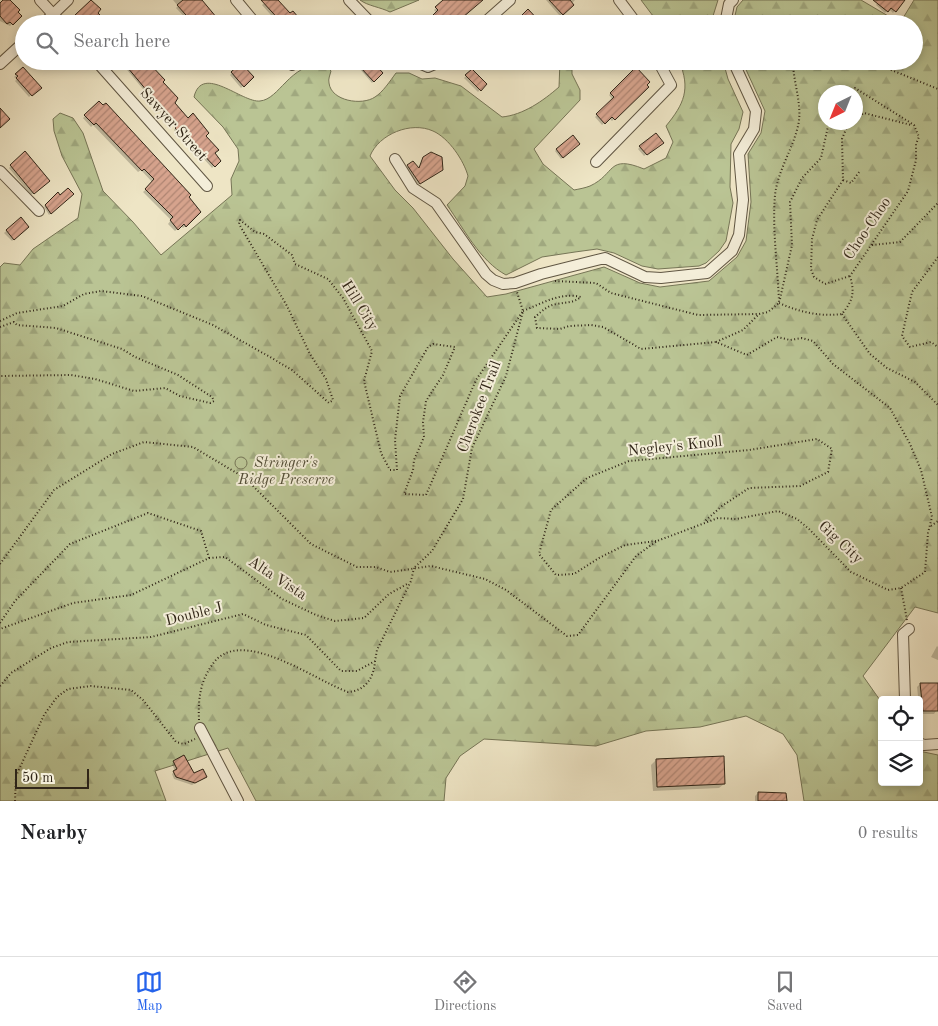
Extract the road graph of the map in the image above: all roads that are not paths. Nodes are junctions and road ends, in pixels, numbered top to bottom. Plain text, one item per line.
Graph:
1 (40, 0) edge
2 (68, 0) edge
3 (349, 0) edge
4 (510, 0) edge
5 (619, 0) edge
6 (733, 0) edge
7 (240, 2) edge
8 (54, 14) joint
9 (249, 15) edge
10 (363, 15) edge
11 (494, 15) edge
12 (630, 15) edge
13 (727, 15) edge
14 (15, 50) edge
15 (0, 64) edge
16 (104, 70) edge
17 (663, 70) edge
18 (736, 70) edge
19 (395, 159) dead end
20 (596, 162) dead end
21 (0, 170) edge
22 (207, 186) dead end
23 (39, 211) dead end
24 (909, 629) road end
25 (905, 696) edge
26 (200, 728) road end
27 (938, 744) edge
28 (923, 745) edge
29 (238, 801) edge

1 - 8 street
2 - 8 street
3 - 10 street
4 - 11 street
5 - 12 street
6 - 13 street
7 - 9 street
14 - 15 street
16 - 22 street, Sawyer Street
17 - 20 street
18 - 19 street
21 - 23 street
24 - 25 street
26 - 29 street
27 - 28 street

